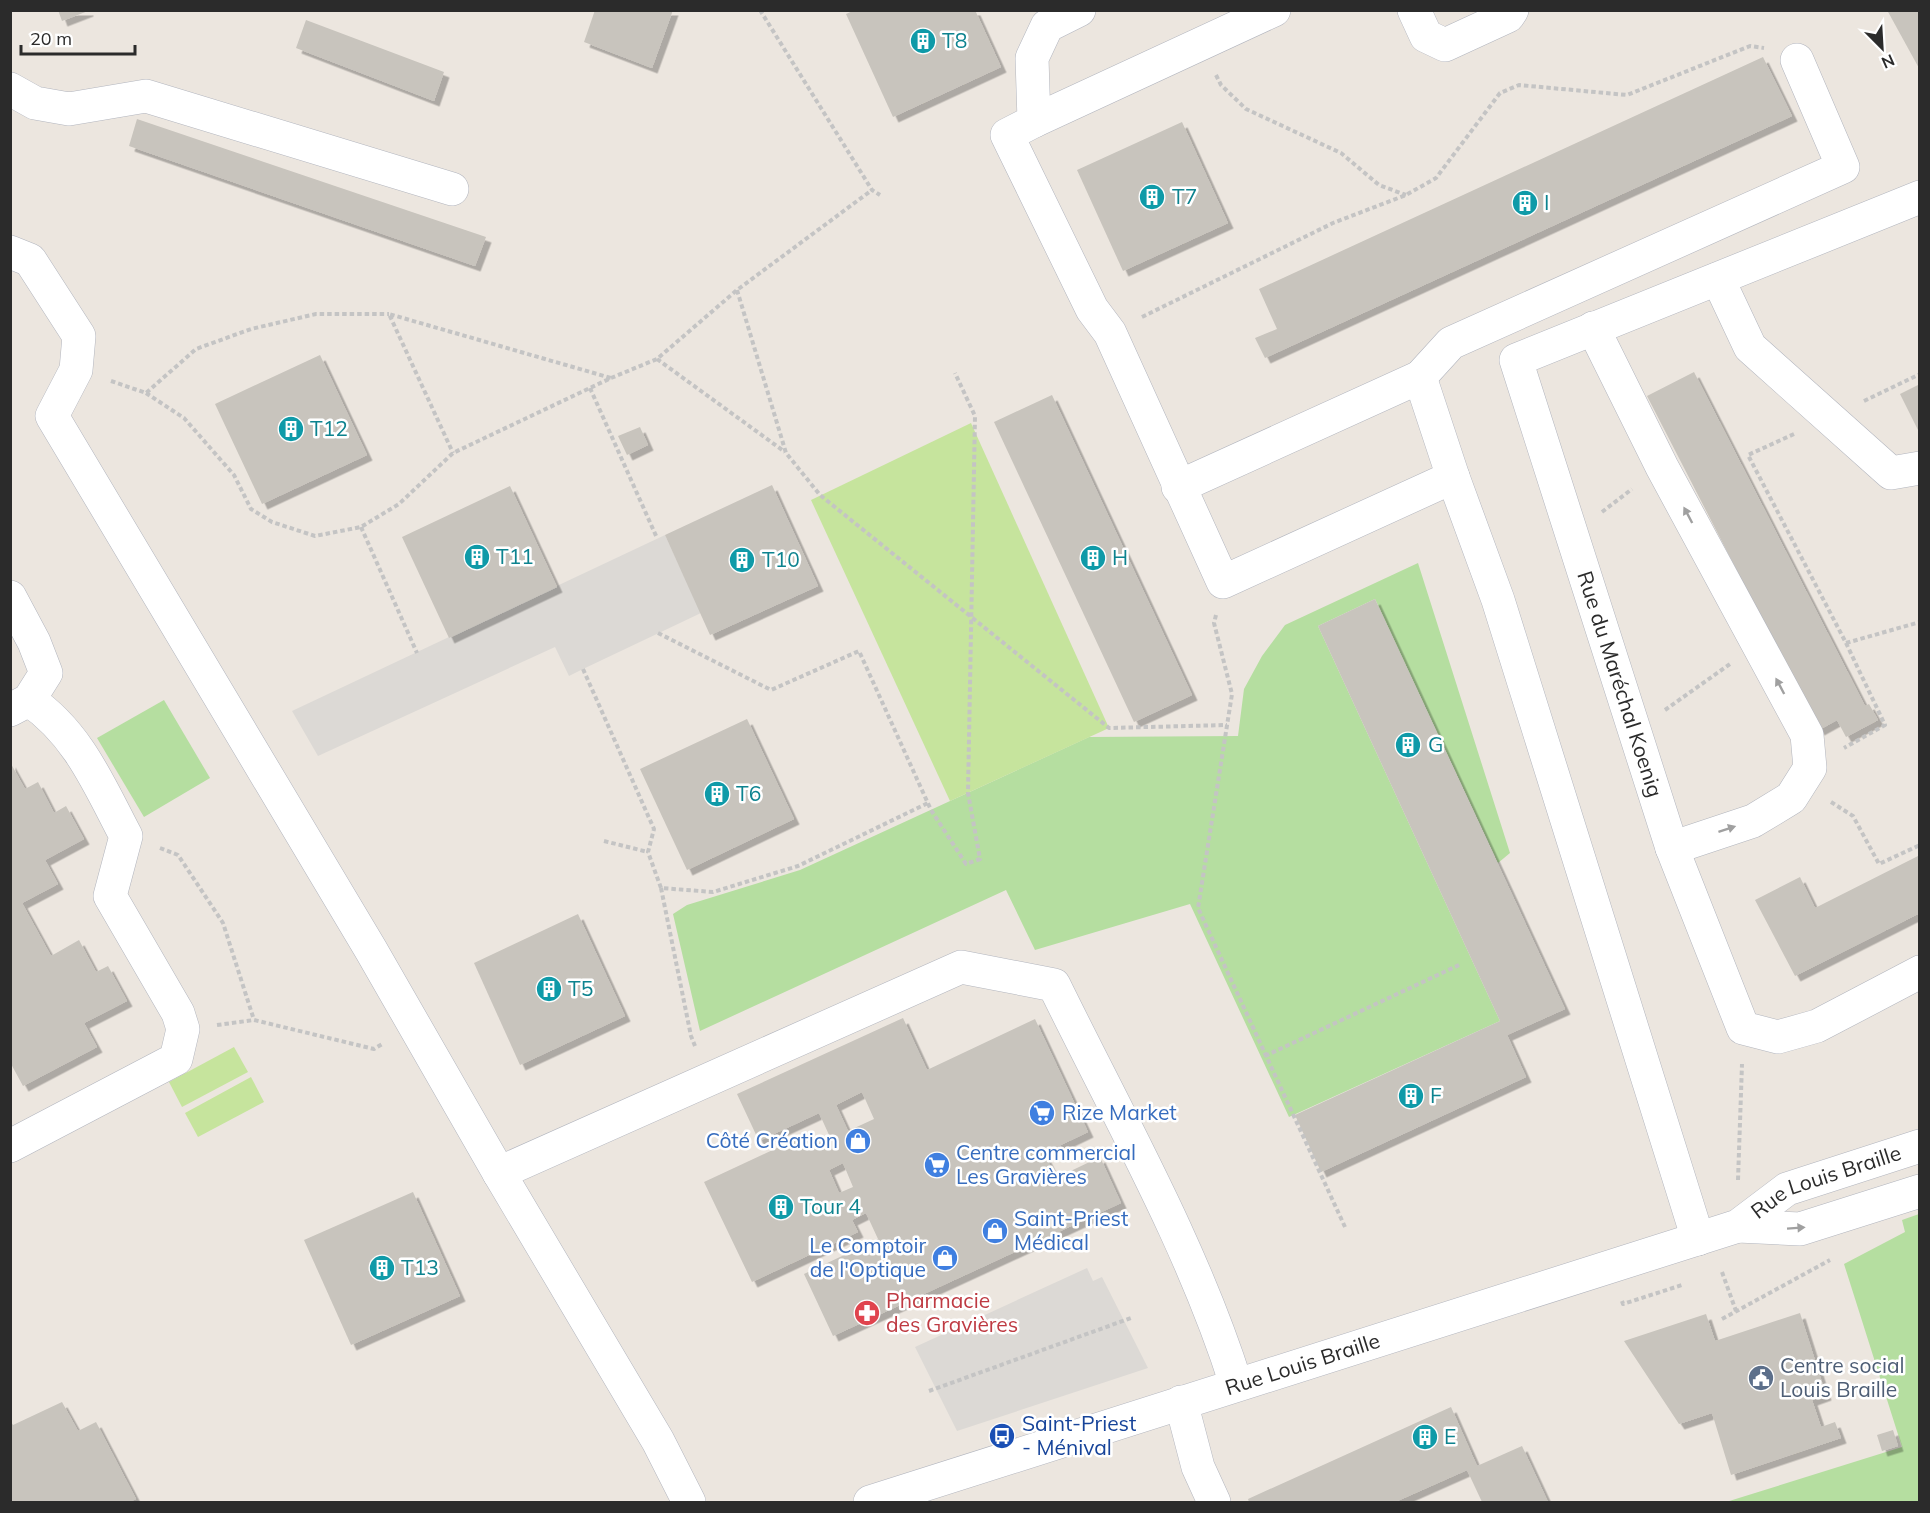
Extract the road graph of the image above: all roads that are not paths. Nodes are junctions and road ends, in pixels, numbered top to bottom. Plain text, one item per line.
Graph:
1 (1079, 10) edge
2 (1274, 10) edge
3 (1414, 10) edge
4 (1512, 10) edge
5 (1797, 60) road end
6 (10, 89) edge
7 (1034, 121) junction
8 (452, 189) dead end
9 (1920, 197) edge
10 (10, 252) edge
11 (1718, 279) junction
12 (1593, 328) junction
13 (1420, 377) junction
14 (1920, 468) edge
15 (1453, 477) junction
16 (1178, 487) junction
17 (10, 597) edge
18 (20, 705) edge
19 (1672, 848) junction
20 (1920, 972) edge
21 (10, 1146) edge
22 (1920, 1146) edge
23 (499, 1173) junction
24 (1920, 1191) edge
25 (1738, 1226) junction
26 (1698, 1239) junction
27 (1236, 1384) junction
28 (1181, 1402) junction
29 (689, 1503) edge
30 (870, 1503) edge
31 (1214, 1503) edge

1 - 7 street
2 - 7 street
3 - 4 street
5 - 13 street
6 - 8 street
7 - 16 street
9 - 11 street, Rue du Maréchal Koenig
10 - 23 street
11 - 12 street, Rue du Maréchal Koenig
11 - 14 street
12 - 19 street, Rue du Maréchal Koenig
19 -> 12 street
13 - 15 street
13 - 16 street
15 - 16 street
15 - 26 street
17 - 18 street
18 - 21 street
19 - 20 street, Rue du Maréchal Koenig
22 - 25 street, Rue Louis Braille
23 - 27 street
23 - 29 street
25 -> 24 street, Rue Louis Braille
25 - 26 street, Rue Louis Braille
26 - 27 street, Rue Louis Braille
27 - 28 street, Rue Louis Braille
28 - 30 street, Rue Louis Braille
28 - 31 street

